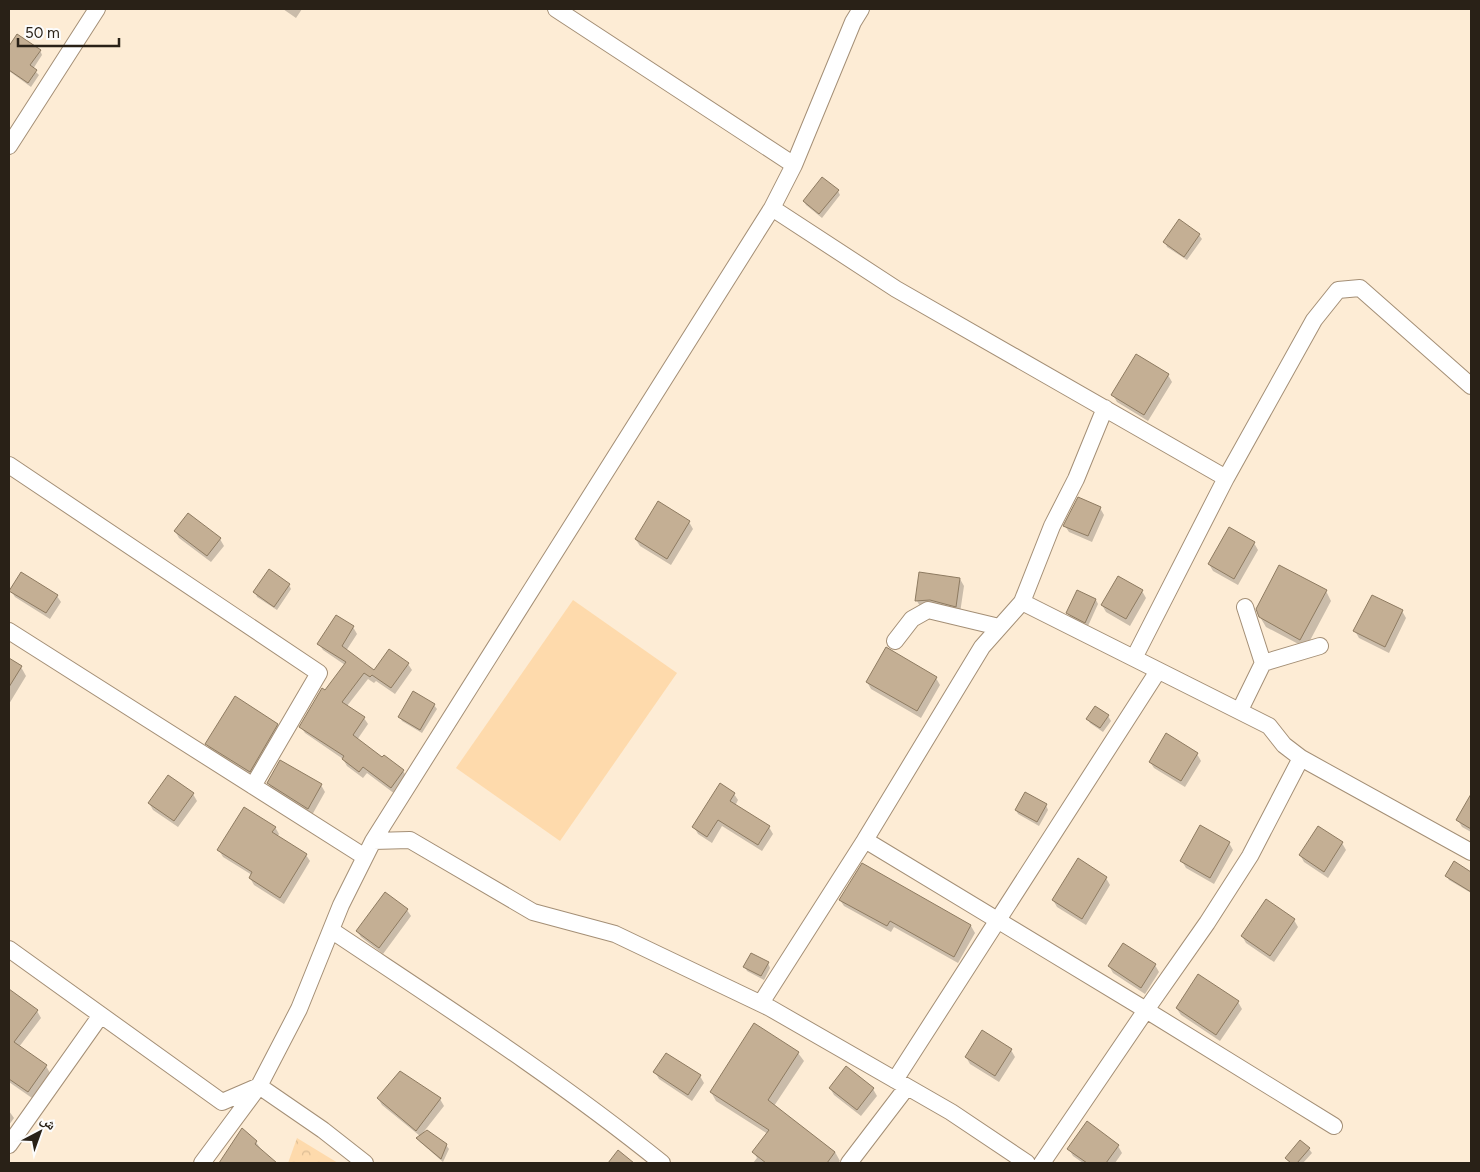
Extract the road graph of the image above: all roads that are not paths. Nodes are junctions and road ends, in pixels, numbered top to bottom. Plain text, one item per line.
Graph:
1 (97, 9) edge
2 (556, 9) edge
3 (861, 9) edge
4 (9, 146) edge
5 (794, 165) junction
6 (772, 208) junction
7 (1471, 386) edge
8 (1105, 408) junction
9 (9, 465) edge
10 (1226, 478) junction
11 (1022, 602) junction
12 (1245, 606) dead end
13 (999, 627) junction
14 (9, 631) edge
15 (894, 641) dead end
16 (1320, 646) dead end
17 (1134, 658) junction
18 (1263, 662) junction
19 (1158, 671) junction
20 (1240, 710) junction
21 (1301, 758) junction
22 (253, 786) junction
23 (866, 840) junction
24 (373, 841) junction
25 (1471, 852) edge
26 (365, 857) junction
27 (998, 920) junction
28 (331, 930) junction
29 (9, 949) edge
30 (761, 1003) junction
31 (1146, 1010) junction
32 (101, 1015) junction
33 (901, 1083) junction
34 (259, 1086) junction
35 (1334, 1126) dead end
36 (9, 1146) edge
37 (202, 1163) edge
38 (365, 1163) edge
39 (662, 1163) edge
40 (849, 1163) edge
41 (1027, 1163) edge
42 (1042, 1163) edge

1 - 4 street
2 - 5 street
3 - 5 street
5 - 6 street
6 - 8 street
6 - 24 street
7 - 10 street
8 - 10 street
8 - 11 street
9 - 22 street
10 - 17 street
11 - 13 street
11 - 17 street
12 - 18 street
13 - 15 street
13 - 23 street
14 - 22 street
16 - 18 street
17 - 19 street
18 - 20 street
19 - 20 street
19 - 27 street
20 - 21 street
21 - 25 street
21 - 31 street
22 - 26 street
23 - 27 street
23 - 30 street
24 - 26 street
24 - 30 street
26 - 28 street
27 - 31 street
27 - 33 street
28 - 34 street
28 - 39 street
29 - 32 street
30 - 33 street
31 - 35 street
31 - 42 street
32 - 34 street
32 - 36 street
33 - 40 street
33 - 41 street
34 - 37 street
34 - 38 street

